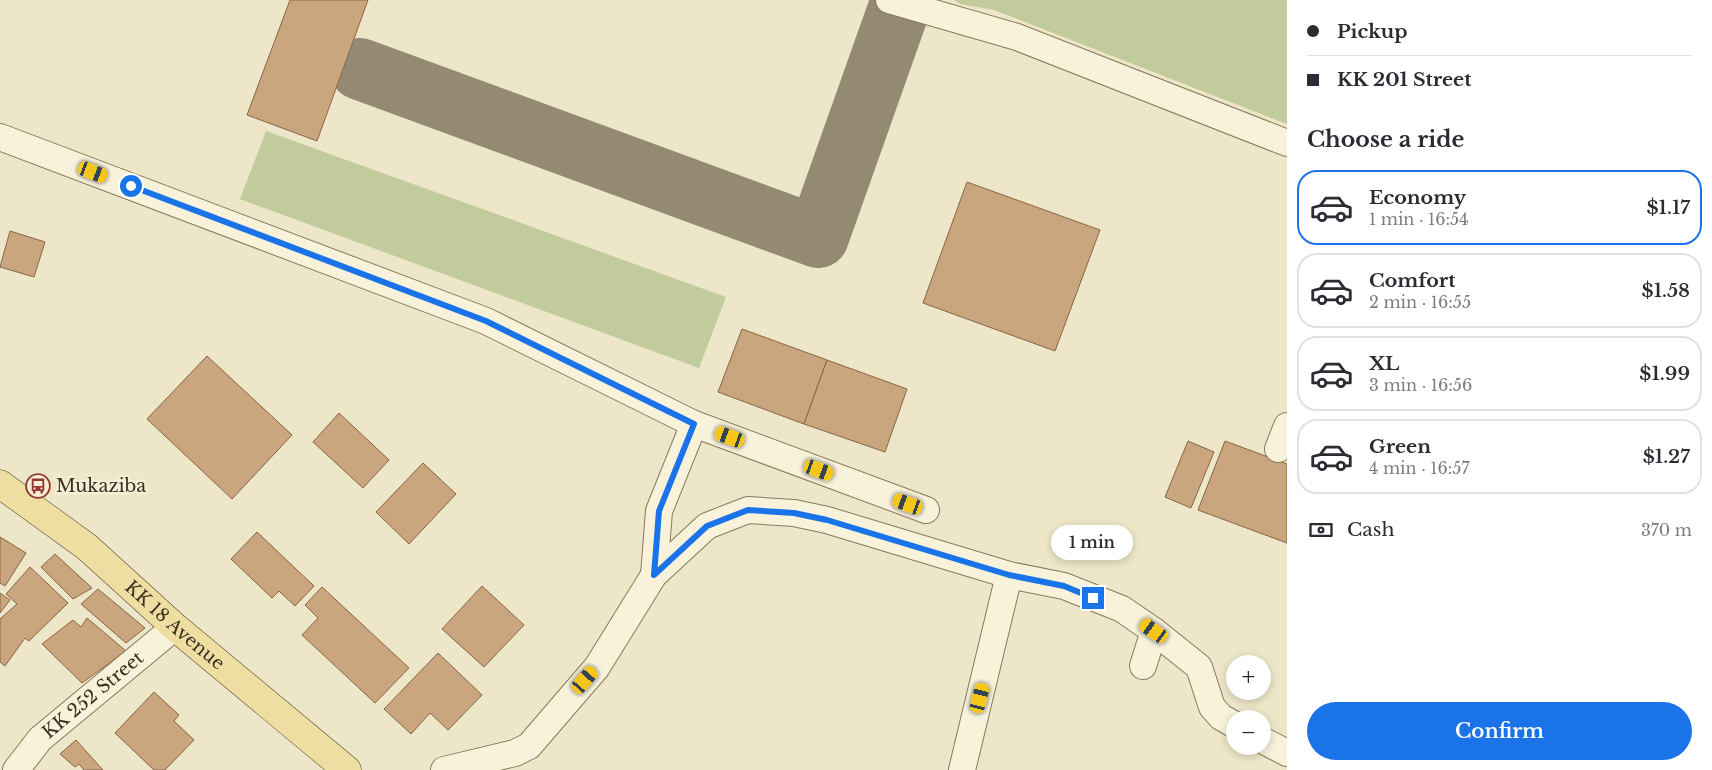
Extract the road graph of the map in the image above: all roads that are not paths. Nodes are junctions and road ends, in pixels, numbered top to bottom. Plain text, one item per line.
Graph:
1 (889, 0) edge
2 (0, 137) edge
3 (1287, 143) edge
4 (694, 424) junction
5 (0, 484) edge
6 (926, 510) dead end
7 (654, 575) junction
8 (1009, 575) junction
9 (175, 626) junction
10 (1154, 631) junction
11 (1143, 666) dead end
12 (1226, 720) edge
13 (1271, 745) edge
14 (1287, 754) edge
15 (16, 770) edge
16 (347, 770) edge
17 (444, 770) edge
18 (962, 770) edge

1 - 3 street
2 - 4 street
4 - 6 street
4 - 7 street
5 - 9 main road, KK 18 Avenue
7 - 8 street
7 - 17 street
8 - 10 street
8 - 18 street
9 - 15 street, KK 252 Street
9 - 16 main road, KK 18 Avenue
10 - 11 street
10 - 12 street
13 - 14 street

